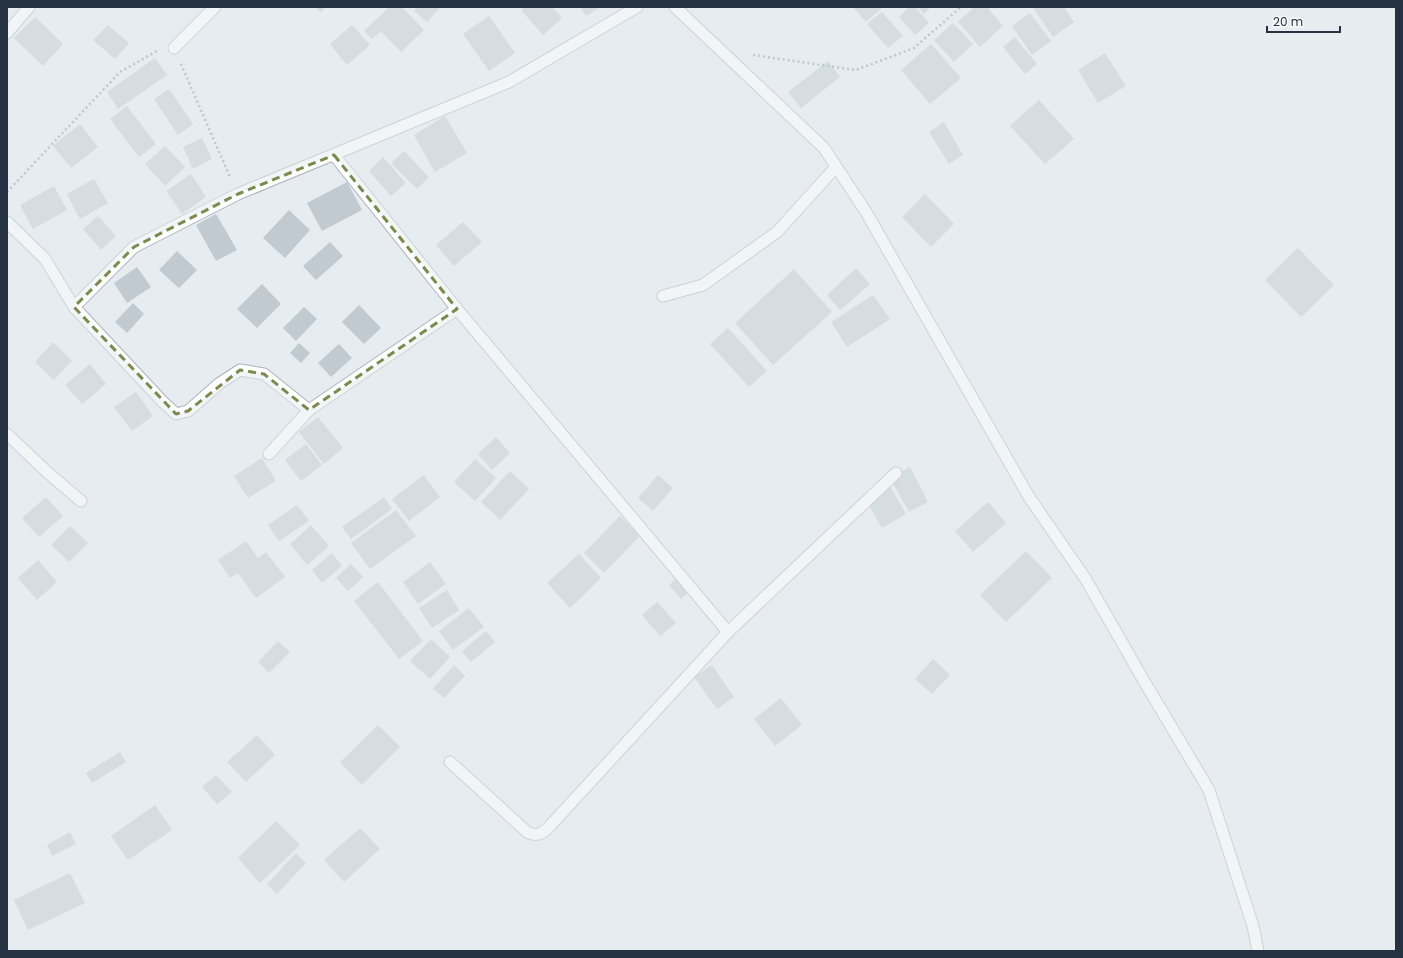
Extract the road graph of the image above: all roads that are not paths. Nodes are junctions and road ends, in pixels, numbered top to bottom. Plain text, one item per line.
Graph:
1 (29, 7) edge
2 (215, 7) edge
3 (637, 7) edge
4 (675, 7) edge
5 (7, 33) edge
6 (174, 48) road end
7 (334, 155) junction
8 (836, 167) junction
9 (7, 222) edge
10 (663, 296) dead end
11 (74, 307) junction
12 (457, 309) junction
13 (308, 410) junction
14 (7, 434) edge
15 (269, 454) dead end
16 (896, 474) dead end
17 (82, 501) dead end
18 (728, 632) junction
19 (450, 762) dead end
20 (1258, 951) edge

1 - 5 street
2 - 6 street
3 - 7 street
4 - 8 street
7 - 11 street
7 - 12 street
8 - 10 street
8 - 20 street
9 - 11 street
11 - 13 street
12 - 13 street
12 - 18 street
13 - 15 street
14 - 17 street
16 - 18 street
18 - 19 street

